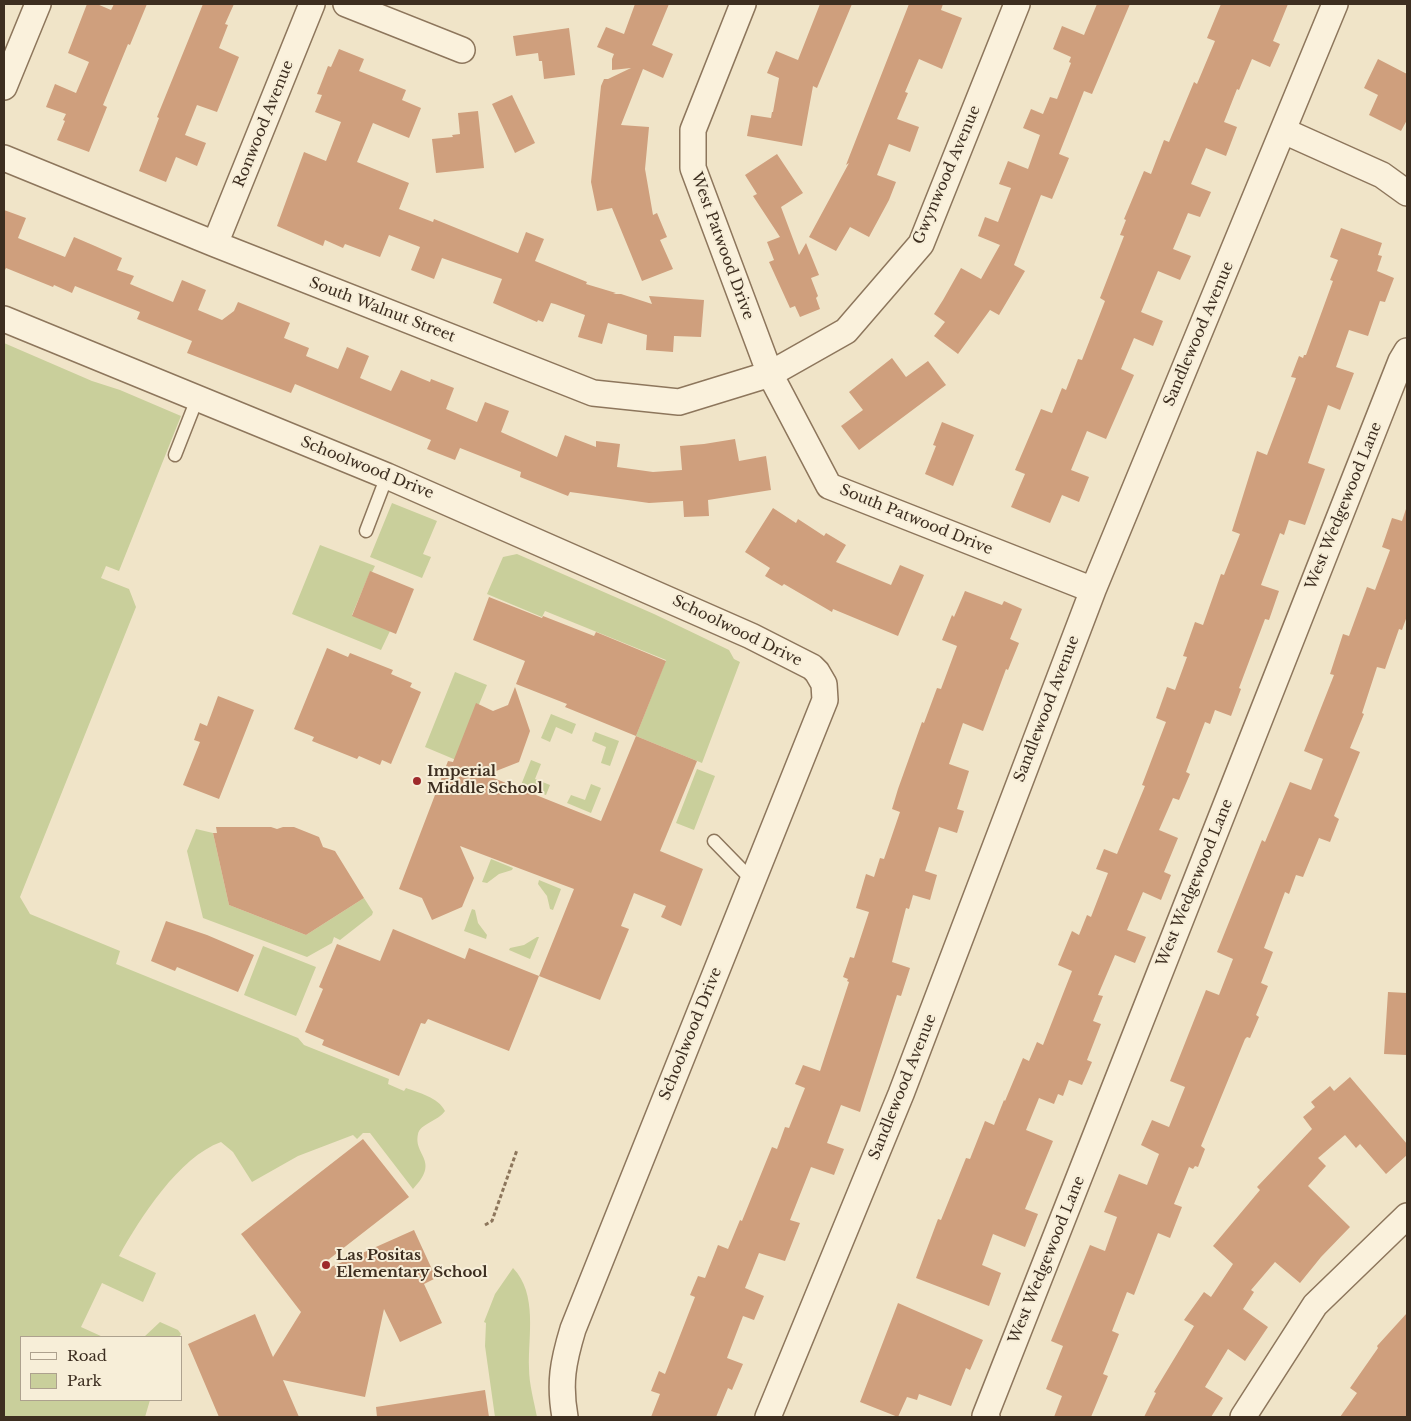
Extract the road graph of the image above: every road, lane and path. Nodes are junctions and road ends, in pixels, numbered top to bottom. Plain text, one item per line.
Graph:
1 (38, 4) edge
2 (312, 4) edge
3 (346, 4) edge
4 (743, 4) edge
5 (1017, 4) edge
6 (1335, 4) edge
7 (462, 50) dead end
8 (4, 87) edge
9 (1284, 131) junction
10 (4, 158) edge
11 (1407, 193) edge
12 (215, 244) junction
13 (4, 318) edge
14 (1407, 351) edge
15 (770, 374) junction
16 (198, 399) junction
17 (175, 455) dead end
18 (387, 476) junction
19 (366, 531) dead end
20 (1093, 590) junction
21 (714, 841) dead end
22 (753, 881) junction
23 (517, 1150) dead end
24 (1407, 1216) edge
25 (485, 1225) dead end
26 (565, 1417) edge
27 (768, 1417) edge
28 (986, 1417) edge
29 (1243, 1417) edge

1 - 8 street
2 - 12 street, Ronwood Avenue
3 - 7 street
4 - 15 street, West Patwood Drive
5 - 15 street, Gwynwood Avenue
6 - 9 street, Sandlewood Avenue
9 - 11 street
9 - 20 street, Sandlewood Avenue
10 - 12 street, South Walnut Street
12 - 15 street, South Walnut Street
13 - 16 street, Schoolwood Drive
14 - 28 street, West Wedgewood Lane
15 - 20 street, South Patwood Drive
16 - 17 lane
16 - 18 street, Schoolwood Drive
18 - 19 lane
18 - 22 street, Schoolwood Drive
20 - 27 street, Sandlewood Avenue
21 - 22 lane
22 - 26 street, Schoolwood Drive
23 - 25 path
24 - 29 street

